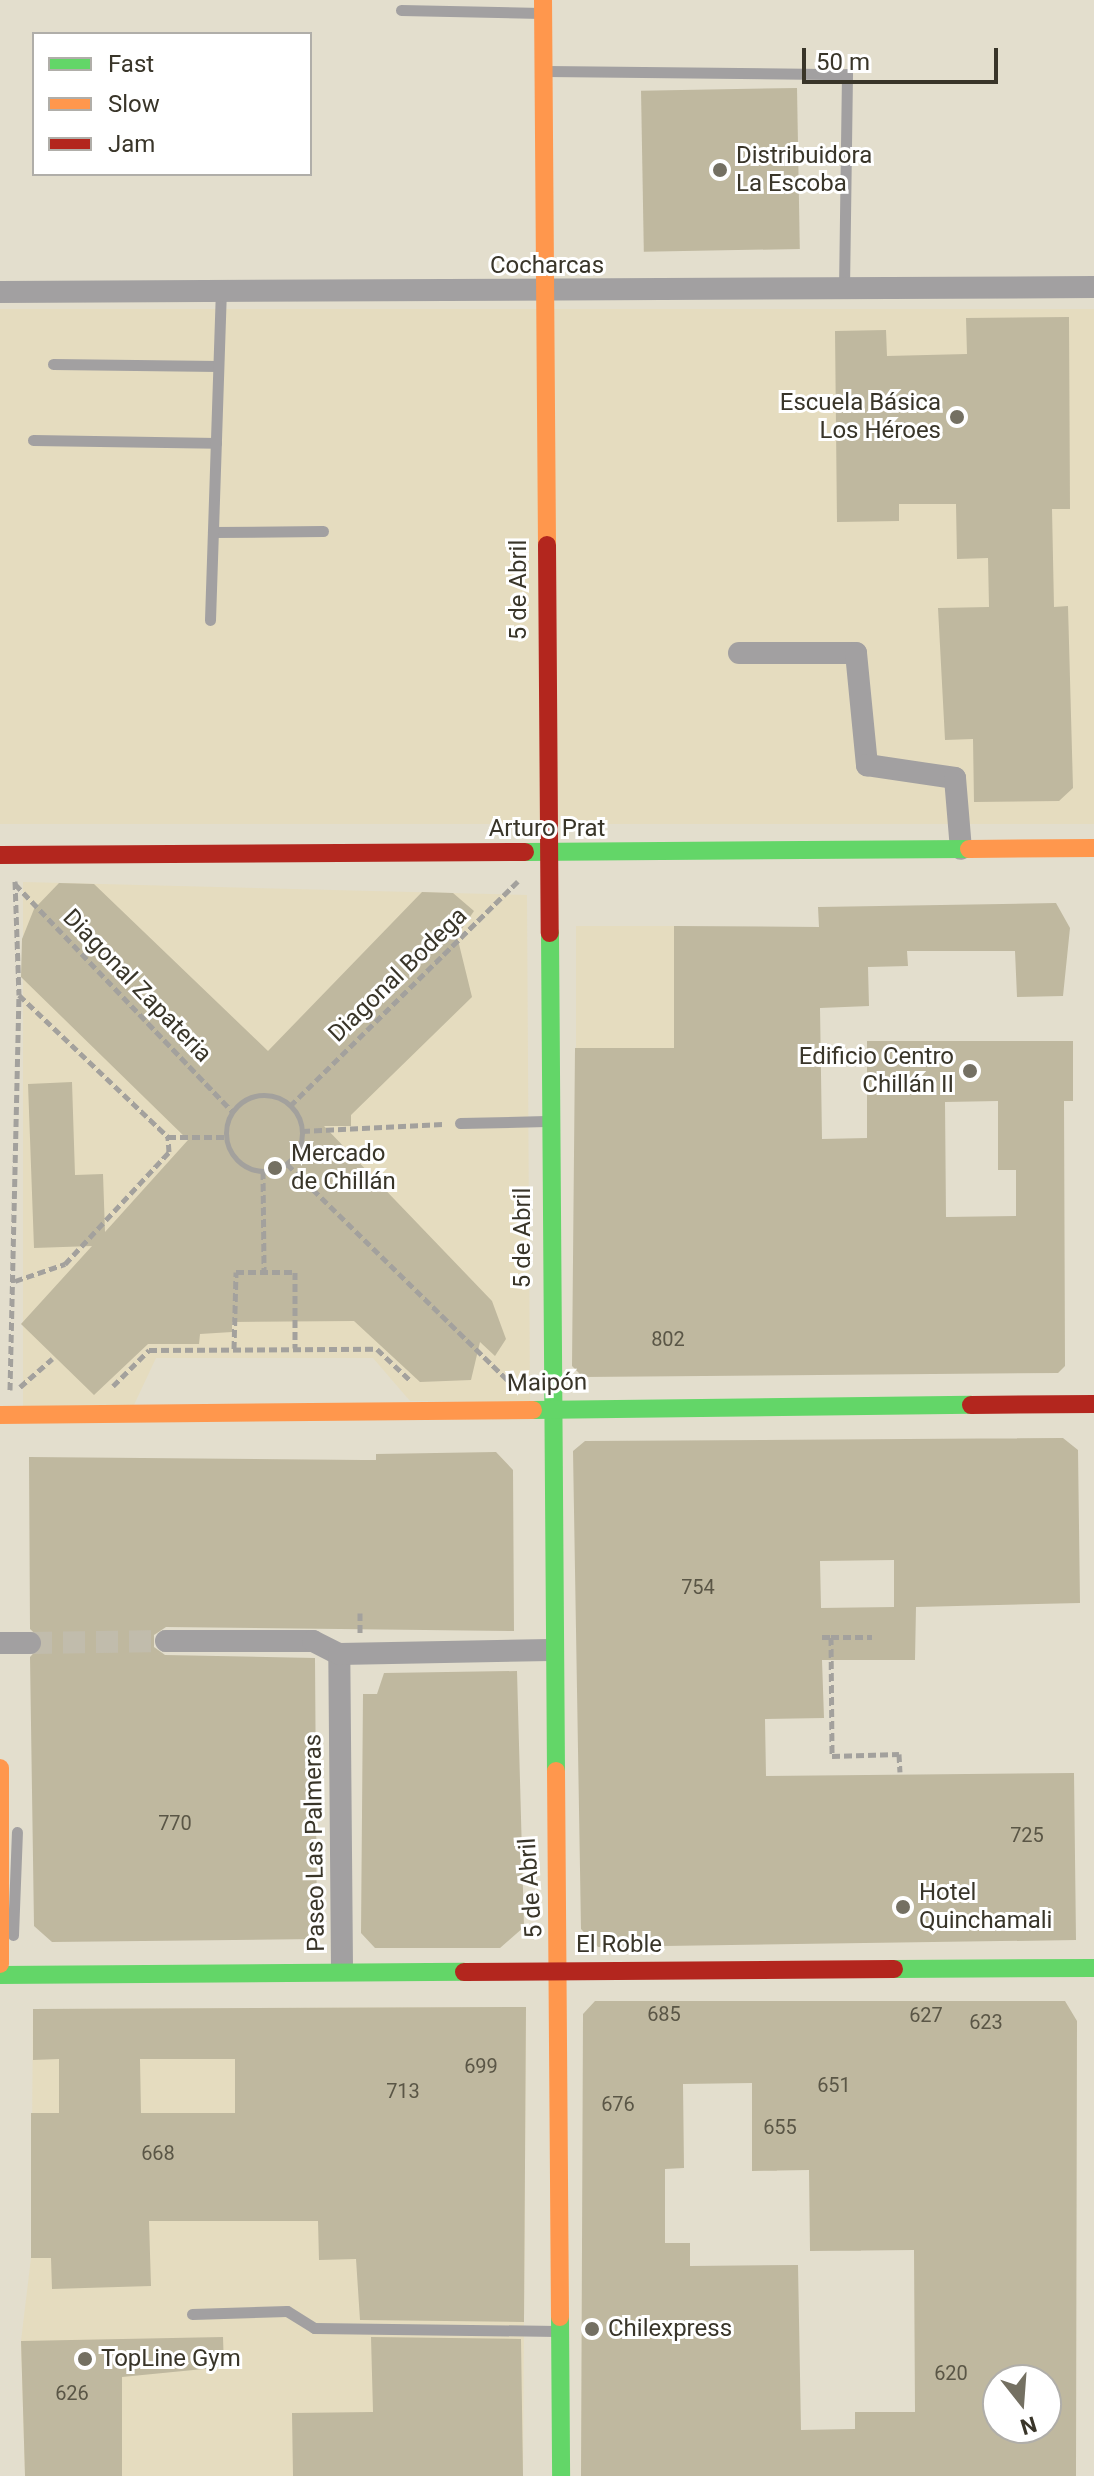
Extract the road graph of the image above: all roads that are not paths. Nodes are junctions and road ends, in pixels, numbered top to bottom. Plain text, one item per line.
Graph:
1 (543, 7) edge
2 (401, 10) dead end
3 (542, 71) junction
4 (1094, 287) edge
5 (844, 291) junction
6 (0, 292) edge
7 (221, 292) junction
8 (542, 293) junction
9 (53, 364) dead end
10 (218, 366) junction
11 (33, 440) dead end
12 (216, 443) junction
13 (323, 531) dead end
14 (213, 532) junction
15 (210, 620) dead end
16 (739, 653) dead end
17 (1094, 848) edge
18 (961, 849) junction
19 (545, 854) junction
20 (0, 855) edge
21 (546, 1121) junction
22 (460, 1123) road end
23 (1094, 1404) edge
24 (548, 1407) junction
25 (0, 1415) edge
26 (166, 1641) tunnel mouth
27 (0, 1643) edge
28 (30, 1643) tunnel mouth
29 (550, 1650) junction
30 (339, 1654) junction
31 (0, 1768) edge
32 (17, 1832) dead end
33 (1, 1965) edge
34 (342, 1967) junction
35 (1094, 1968) edge
36 (561, 1969) junction
37 (192, 2314) dead end
38 (561, 2331) junction
39 (561, 2476) edge

1 - 2 lane
1 - 3 street, 5 de Abril
3 - 5 lane
3 - 8 street, 5 de Abril
4 - 5 street, Cocharcas
5 - 8 street, Cocharcas
6 - 7 street, Cocharcas
7 - 8 street, Cocharcas
7 - 10 lane
8 - 19 street, 5 de Abril
9 - 10 lane
10 - 12 lane
11 - 12 lane
12 - 14 lane
13 - 14 lane
14 - 15 lane
16 - 18 street
17 - 18 street, Arturo Prat
18 - 19 street, Arturo Prat
19 - 20 street, Arturo Prat
19 - 21 street, 5 de Abril
21 - 22 lane
21 - 24 street, 5 de Abril
23 - 24 street, Maipón
24 - 25 street, Maipón
24 - 29 street, 5 de Abril
26 - 30 street
27 - 28 street
29 - 30 street
29 - 36 street, 5 de Abril
30 - 34 street, Paseo Las Palmeras
31 - 33 street
32 - 33 lane
33 - 34 street, El Roble
34 - 36 street, El Roble
35 - 36 street, El Roble
36 - 38 street, 5 de Abril
37 - 38 lane
38 - 39 street, 5 de Abril

